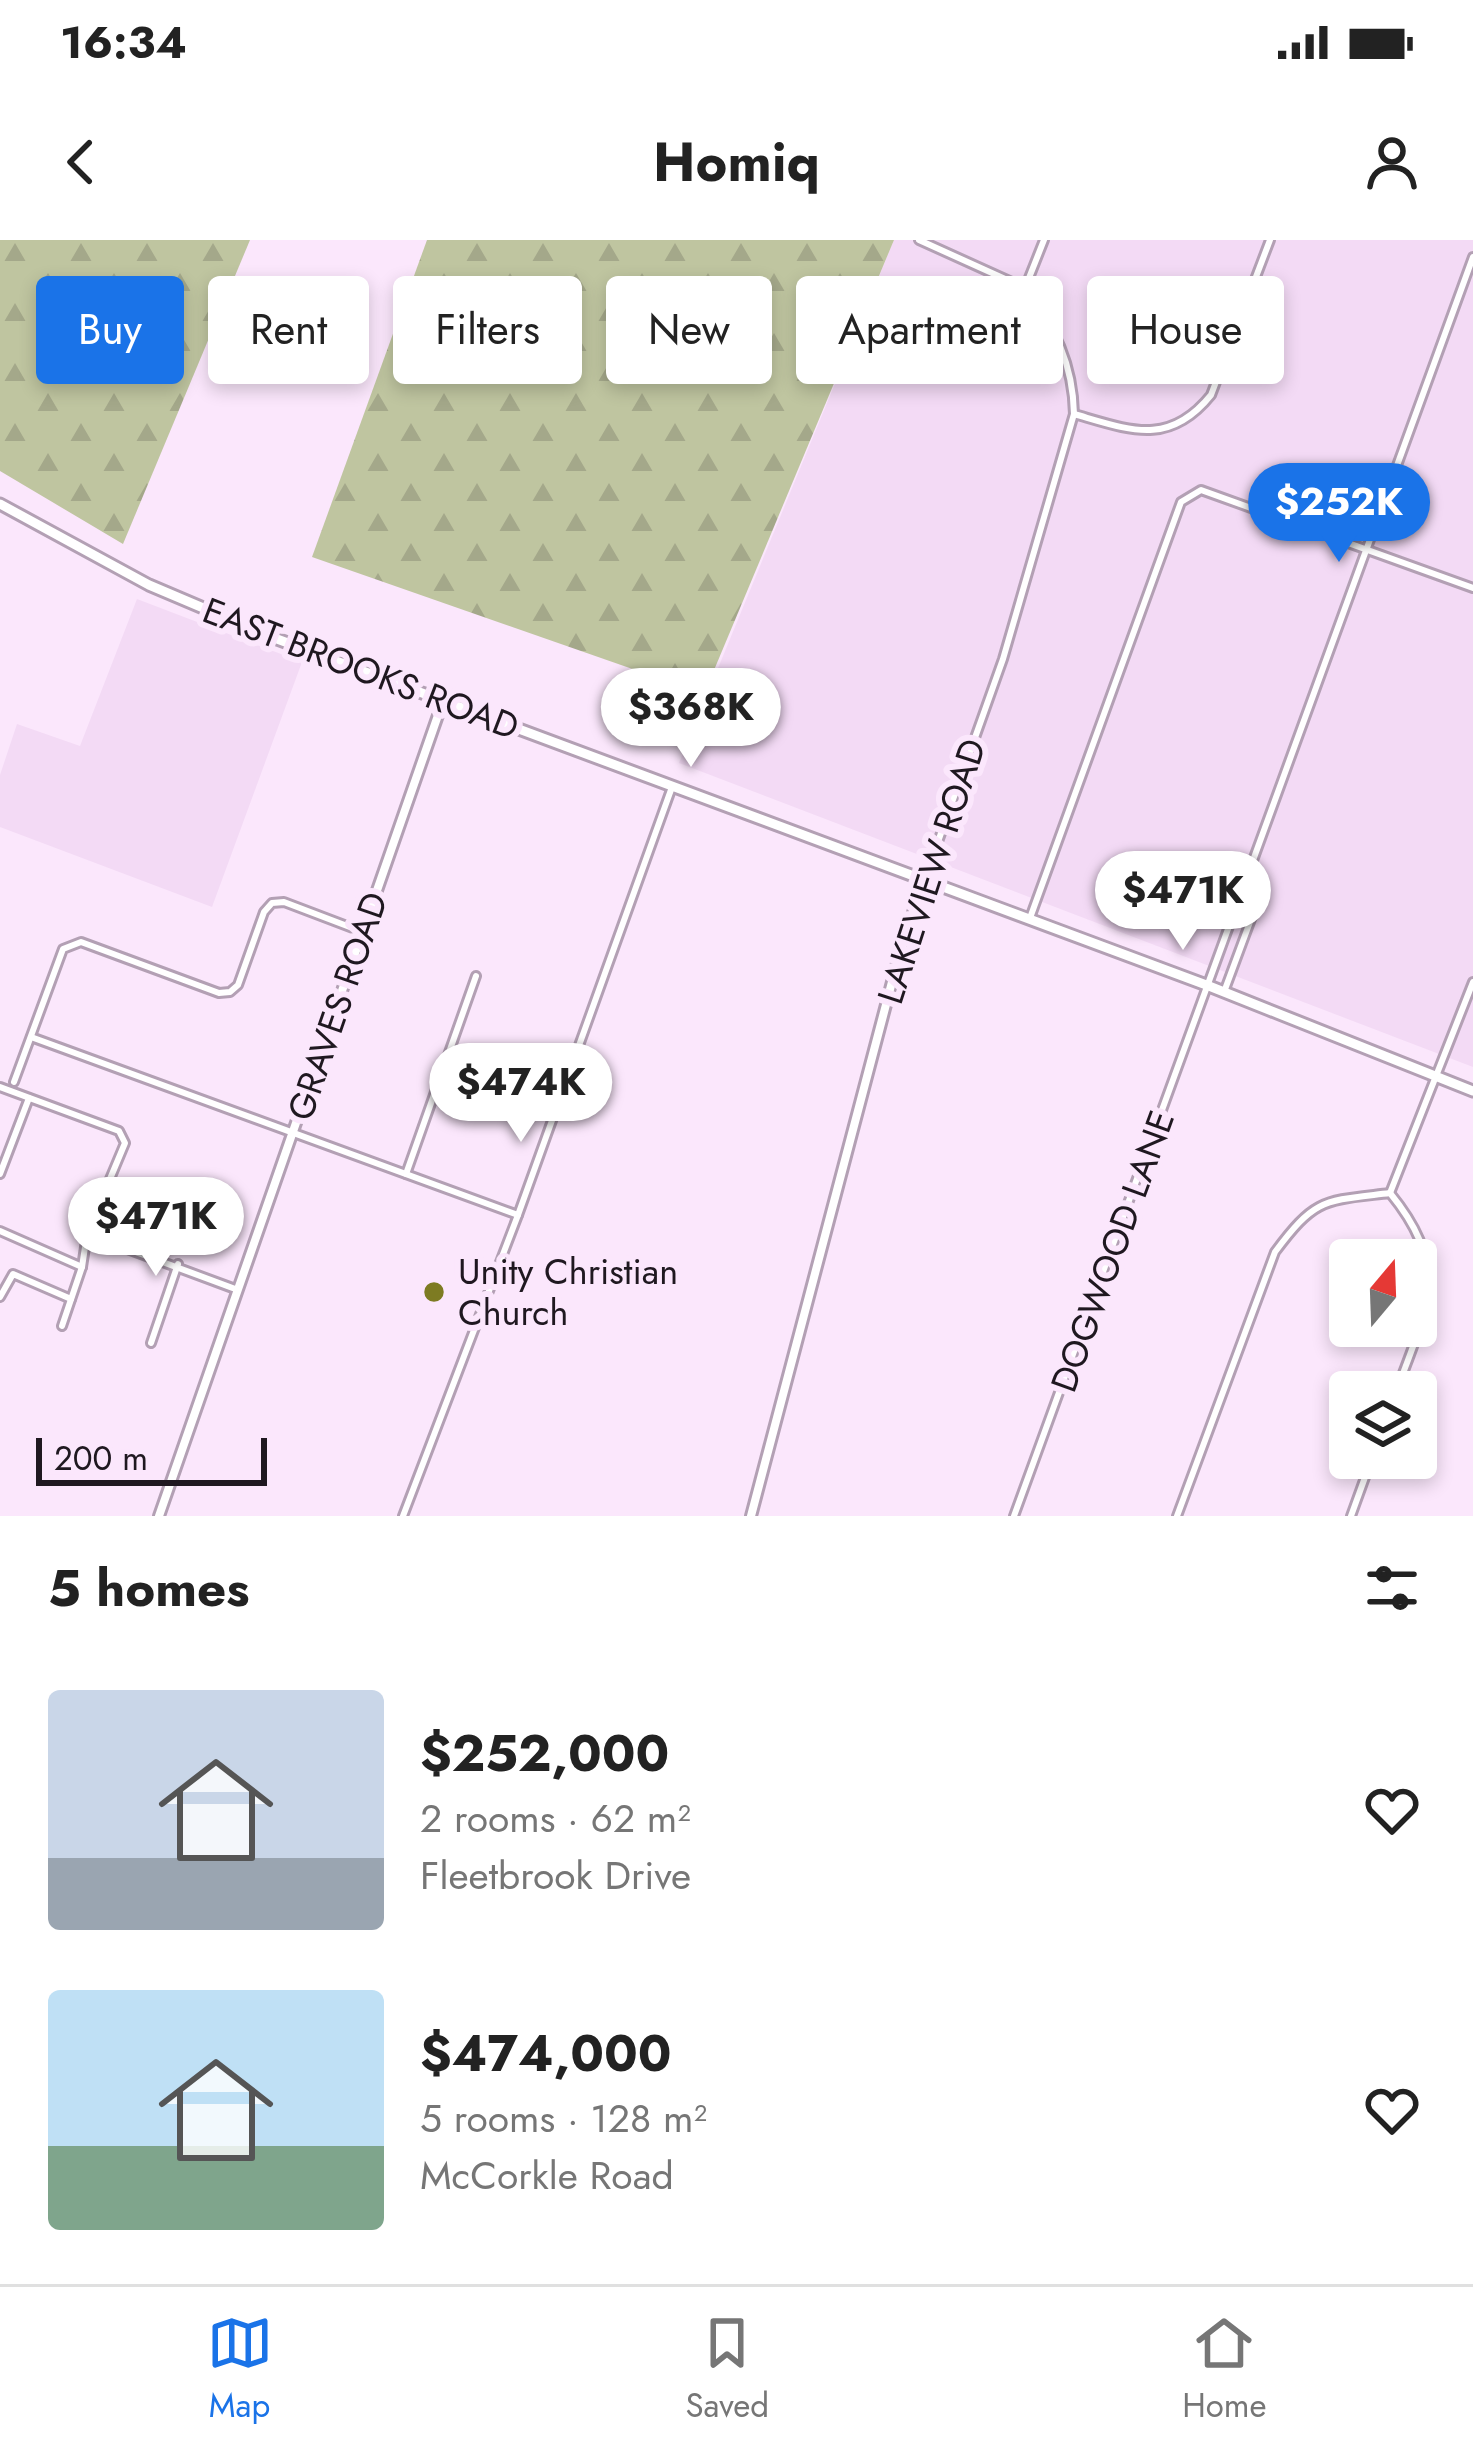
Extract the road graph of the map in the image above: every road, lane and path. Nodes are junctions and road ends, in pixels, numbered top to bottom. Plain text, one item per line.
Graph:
1 (919, 240) edge
2 (953, 240) edge
3 (1044, 240) edge
4 (1270, 240) edge
5 (948, 253) junction
6 (1473, 257) edge
7 (999, 276) edge
8 (1030, 276) edge
9 (1063, 350) edge
10 (1074, 414) junction
11 (0, 504) edge
12 (1367, 551) junction
13 (1473, 588) edge
14 (443, 701) junction
15 (672, 788) junction
16 (923, 881) junction
17 (1260, 895) dead end
18 (1029, 921) junction
19 (362, 932) junction
20 (1219, 961) junction
21 (1234, 966) junction
22 (476, 976) dead end
23 (1473, 982) edge
24 (1210, 986) junction
25 (1224, 992) junction
26 (31, 1037) junction
27 (1436, 1076) junction
28 (14, 1082) dead end
29 (0, 1088) edge
30 (1473, 1091) edge
31 (29, 1098) junction
32 (293, 1133) junction
33 (0, 1174) edge
34 (406, 1174) junction
35 (1390, 1193) junction
36 (518, 1215) junction
37 (0, 1231) edge
38 (87, 1234) junction
39 (178, 1264) junction
40 (82, 1267) junction
41 (238, 1290) junction
42 (0, 1297) edge
43 (71, 1299) junction
44 (62, 1326) dead end
45 (151, 1343) dead end
46 (1404, 1371) edge
47 (1364, 1479) edge
48 (159, 1516) edge
49 (403, 1516) edge
50 (751, 1516) edge
51 (1014, 1516) edge
52 (1177, 1516) edge
53 (1351, 1516) edge

1 - 5 street
2 - 5 street
3 - 8 street
4 - 10 street
5 - 7 street
6 - 12 street, DOGWOOD LANE
9 - 10 street, LAKEVIEW ROAD
10 - 16 street, LAKEVIEW ROAD
11 - 14 main road, EAST BROOKS ROAD
12 - 13 street
12 - 18 street
12 - 20 street, DOGWOOD LANE
14 - 15 main road, EAST BROOKS ROAD
14 - 19 street, GRAVES ROAD
15 - 16 main road, EAST BROOKS ROAD
15 - 36 street
16 - 18 main road, EAST BROOKS ROAD
16 - 50 street, LAKEVIEW ROAD
17 - 21 street
18 - 24 main road, EAST BROOKS ROAD
19 - 26 street
19 - 32 street, GRAVES ROAD
20 - 21 street
20 - 24 street, DOGWOOD LANE
21 - 25 street
22 - 34 street
23 - 27 street
24 - 25 main road, EAST BROOKS ROAD
24 - 51 street, DOGWOOD LANE
25 - 27 main road, EAST BROOKS ROAD
26 - 28 street
26 - 32 street
27 - 30 main road, EAST BROOKS ROAD
27 - 35 street
29 - 31 street
31 - 33 street
31 - 38 street
32 - 34 street
32 - 41 street, GRAVES ROAD
34 - 36 street
35 - 46 street
35 - 52 street
36 - 49 street
37 - 40 street
38 - 39 street
38 - 40 street
39 - 41 street
39 - 45 street
40 - 43 street
41 - 48 street, GRAVES ROAD
42 - 43 street
43 - 44 street
47 - 53 street

